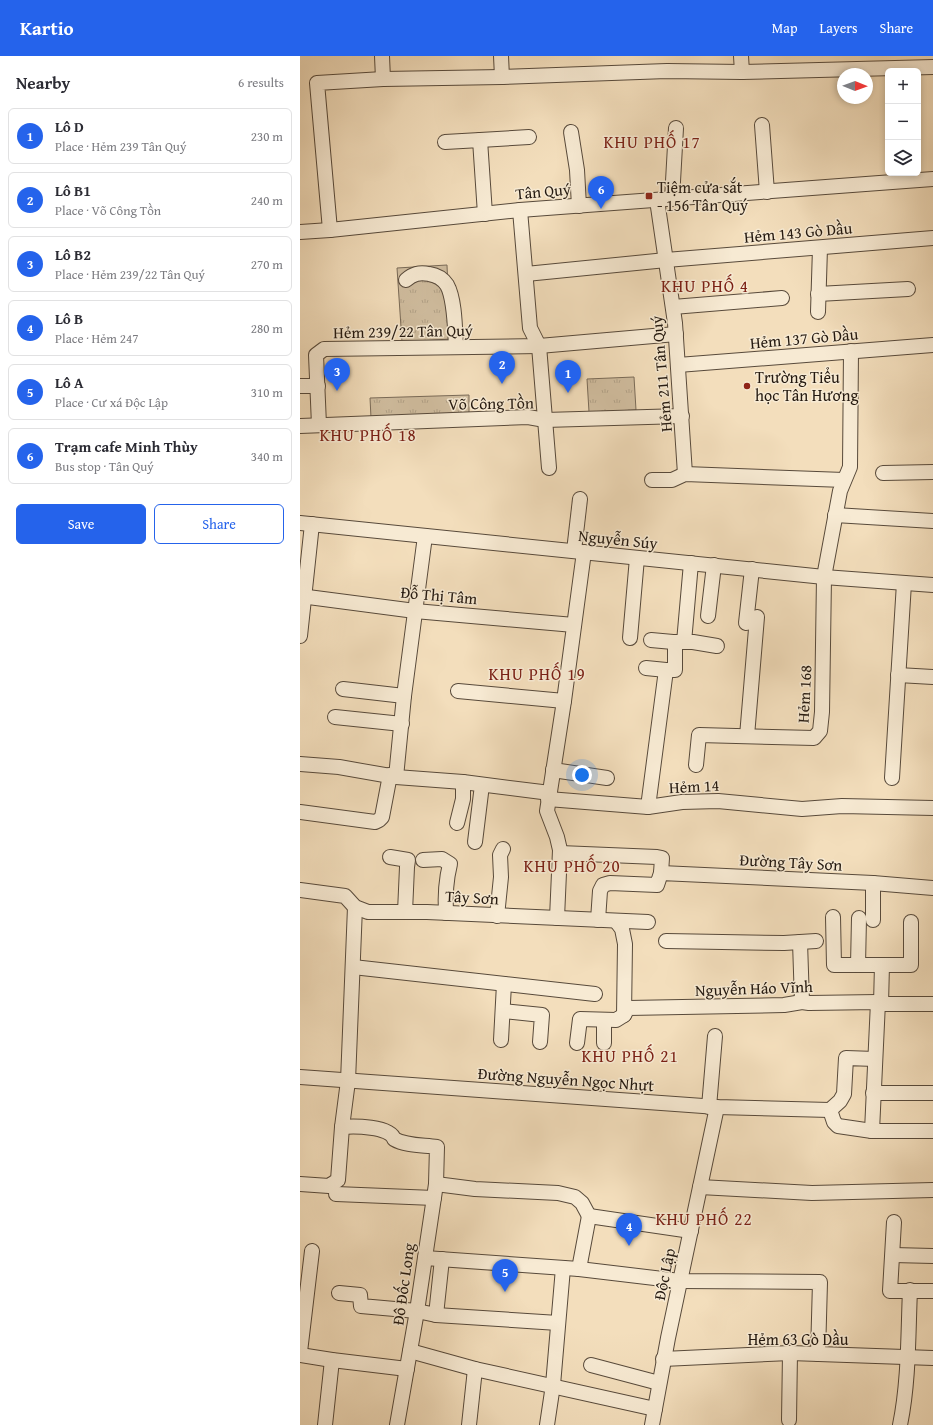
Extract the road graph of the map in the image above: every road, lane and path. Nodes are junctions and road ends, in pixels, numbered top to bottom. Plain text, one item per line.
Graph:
1 (382, 56) edge
2 (501, 56) edge
3 (741, 56) edge
4 (933, 67) edge
5 (742, 72) junction
6 (502, 77) junction
7 (383, 79) junction
8 (762, 125) dead end
9 (676, 128) dead end
10 (571, 132) dead end
11 (529, 137) dead end
12 (480, 140) junction
13 (445, 142) dead end
14 (933, 179) edge
15 (767, 192) junction
16 (672, 199) junction
17 (657, 200) junction
18 (579, 206) junction
19 (520, 210) junction
20 (485, 214) junction
21 (330, 230) junction
22 (300, 232) edge
23 (933, 239) edge
24 (820, 248) junction
25 (666, 260) junction
26 (526, 274) junction
27 (406, 280) dead end
28 (908, 289) dead end
29 (818, 294) junction
30 (782, 298) dead end
31 (673, 307) junction
32 (818, 312) dead end
33 (676, 334) junction
34 (933, 345) edge
35 (539, 346) junction
36 (456, 347) junction
37 (851, 351) junction
38 (678, 365) junction
39 (300, 386) edge
40 (318, 386) junction
41 (682, 416) junction
42 (545, 420) junction
43 (319, 425) junction
44 (300, 426) edge
45 (549, 468) dead end
46 (933, 472) edge
47 (883, 473) dead end
48 (686, 474) junction
49 (652, 480) dead end
50 (844, 480) junction
51 (580, 499) dead end
52 (835, 516) junction
53 (933, 521) edge
54 (306, 523) edge
55 (425, 536) junction
56 (579, 552) junction
57 (637, 558) junction
58 (692, 563) junction
59 (714, 566) junction
60 (752, 569) junction
61 (824, 577) junction
62 (904, 583) junction
63 (933, 585) edge
64 (302, 596) edge
65 (415, 611) junction
66 (708, 616) dead end
67 (574, 625) junction
68 (300, 636) edge
69 (630, 638) dead end
70 (652, 640) dead end
71 (680, 642) junction
72 (717, 646) dead end
73 (646, 668) dead end
74 (666, 670) junction
75 (898, 675) junction
76 (933, 677) edge
77 (343, 689) dead end
78 (458, 691) dead end
79 (404, 696) junction
80 (564, 701) junction
81 (335, 717) dead end
82 (402, 724) junction
83 (747, 736) junction
84 (300, 764) edge
85 (696, 765) dead end
86 (553, 770) junction
87 (393, 776) junction
88 (607, 778) dead end
89 (892, 778) dead end
90 (463, 782) junction
91 (482, 785) junction
92 (549, 796) junction
93 (648, 807) junction
94 (933, 808) edge
95 (300, 812) edge
96 (456, 824) dead end
97 (475, 842) dead end
98 (503, 849) dead end
99 (560, 853) junction
100 (390, 857) dead end
101 (423, 860) dead end
102 (659, 879) junction
103 (873, 882) junction
104 (933, 888) edge
105 (300, 890) edge
106 (355, 907) junction
107 (404, 912) junction
108 (446, 913) junction
109 (497, 916) junction
110 (833, 917) dead end
111 (557, 918) junction
112 (598, 920) junction
113 (616, 921) junction
114 (648, 922) dead end
115 (911, 922) dead end
116 (666, 941) dead end
117 (800, 942) junction
118 (816, 942) dead end
119 (858, 965) junction
120 (882, 965) junction
121 (353, 967) junction
122 (504, 984) junction
123 (595, 994) dead end
124 (802, 1002) junction
125 (880, 1003) junction
126 (933, 1004) edge
127 (503, 1011) junction
128 (624, 1014) junction
129 (604, 1020) junction
130 (715, 1036) dead end
131 (501, 1040) dead end
132 (540, 1042) dead end
133 (577, 1043) dead end
134 (604, 1043) dead end
135 (875, 1059) junction
136 (300, 1077) edge
137 (348, 1081) junction
138 (873, 1092) junction
139 (933, 1093) edge
140 (713, 1107) junction
141 (830, 1110) junction
142 (342, 1127) junction
143 (872, 1131) junction
144 (933, 1131) edge
145 (300, 1184) edge
146 (436, 1184) junction
147 (334, 1187) junction
148 (700, 1187) junction
149 (933, 1190) edge
150 (434, 1198) junction
151 (588, 1216) junction
152 (894, 1222) dead end
153 (691, 1230) junction
154 (310, 1251) edge
155 (893, 1255) junction
156 (933, 1256) edge
157 (425, 1258) junction
158 (442, 1259) junction
159 (563, 1268) junction
160 (579, 1269) junction
161 (680, 1282) junction
162 (910, 1290) junction
163 (933, 1291) edge
164 (339, 1294) dead end
165 (417, 1312) junction
166 (436, 1315) junction
167 (558, 1323) junction
168 (410, 1351) junction
169 (790, 1353) junction
170 (300, 1354) edge
171 (818, 1354) junction
172 (907, 1358) junction
173 (933, 1358) edge
174 (332, 1360) junction
175 (663, 1360) junction
176 (591, 1365) dead end
177 (406, 1368) junction
178 (475, 1369) junction
179 (659, 1383) junction
180 (553, 1386) junction
181 (655, 1409) junction
182 (789, 1420) dead end
183 (325, 1425) edge
184 (397, 1425) edge
185 (469, 1425) edge
186 (547, 1425) edge
187 (652, 1425) edge
188 (900, 1425) edge

1 - 7 street
2 - 6 street
3 - 5 street
4 - 5 street
5 - 6 street
6 - 7 street
7 - 21 street
8 - 15 street
9 - 16 street
10 - 18 street
11 - 12 street
12 - 13 street
12 - 20 street
14 - 15 street, Tân Quý
15 - 16 street, Tân Quý
16 - 17 street, Tân Quý
17 - 18 street, Tân Quý
17 - 25 street, Hẻm 211 Tân Quý
18 - 19 street, Tân Quý
19 - 20 street, Tân Quý
19 - 26 street
20 - 21 street, Tân Quý
21 - 22 street, Tân Quý
23 - 24 street, Hẻm 143 Gò Dầu
24 - 25 street, Hẻm 143 Gò Dầu
24 - 29 street
25 - 26 street, Hẻm 143 Gò Dầu
25 - 31 street, Hẻm 211 Tân Quý
26 - 35 street
27 - 36 street
28 - 29 street
29 - 32 street
30 - 31 street
31 - 33 street, Hẻm 211 Tân Quý
33 - 35 street, Hẻm 239/22 Tân Quý
33 - 38 street, Hẻm 211 Tân Quý
34 - 37 street, Hẻm 137 Gò Dầu
35 - 36 street, Hẻm 239/22 Tân Quý
35 - 42 street
36 - 40 street, Hẻm 239/22 Tân Quý
37 - 38 street, Hẻm 137 Gò Dầu
37 - 50 street, Hẻm 168
38 - 41 street, Hẻm 211 Tân Quý
39 - 40 street
40 - 43 street, Hẻm 239/22 Tân Quý
41 - 42 street, Võ Công Tồn
41 - 48 street, Hẻm 211 Tân Quý
42 - 43 street, Võ Công Tồn
42 - 45 street
43 - 44 street, Võ Công Tồn
46 - 47 street
48 - 49 street
48 - 50 street
50 - 52 street, Hẻm 168
51 - 56 street
52 - 53 street
52 - 61 street, Hẻm 168
54 - 55 street, Nguyễn Súy
54 - 64 street
55 - 56 street, Nguyễn Súy
55 - 65 street
56 - 57 street, Nguyễn Súy
56 - 67 street
57 - 58 street, Nguyễn Súy
57 - 69 street
58 - 59 street, Nguyễn Súy
58 - 71 street
59 - 60 street, Nguyễn Súy
59 - 66 street
60 - 61 street, Nguyễn Súy
60 - 83 street
61 - 62 street, Nguyễn Súy
61 - 83 street, Hẻm 168
62 - 63 street, Nguyễn Súy
62 - 75 street
64 - 65 street, Đỗ Thị Tâm
64 - 68 street
65 - 67 street, Đỗ Thị Tâm
65 - 79 street
67 - 80 street
70 - 71 street
71 - 72 street
71 - 74 street
73 - 74 street
74 - 93 street
75 - 76 street
75 - 89 street
77 - 79 street
78 - 80 street
79 - 82 street
80 - 86 street
81 - 82 street
82 - 87 street
83 - 85 street, Hẻm 168
84 - 87 street, Hẻm 14
86 - 88 street
86 - 92 street
87 - 90 street, Hẻm 14
87 - 95 street
90 - 91 street, Hẻm 14
90 - 96 street
91 - 92 street, Hẻm 14
91 - 97 street
92 - 93 street, Hẻm 14
92 - 99 street
93 - 94 street, Hẻm 14
98 - 109 street
99 - 102 street
99 - 111 street
100 - 107 street
101 - 108 street
102 - 103 street, Đường Tây Sơn
102 - 112 street, Đường Tây Sơn
103 - 104 street, Đường Tây Sơn
103 - 119 street
105 - 106 street, Tây Sơn
106 - 107 street, Tây Sơn
106 - 121 street
107 - 108 street, Tây Sơn
108 - 109 street, Tây Sơn
109 - 111 street, Tây Sơn
110 - 119 street
111 - 112 street, Tây Sơn
112 - 113 street, Tây Sơn
113 - 114 street, Tây Sơn
113 - 128 street
115 - 120 street
116 - 117 street
117 - 118 street
117 - 124 street
119 - 120 street
120 - 125 street
121 - 122 street
121 - 137 street
122 - 123 street
122 - 127 street
124 - 125 street, Nguyễn Háo Vĩnh
124 - 128 street, Nguyễn Háo Vĩnh
125 - 126 street, Nguyễn Háo Vĩnh
125 - 135 street
127 - 131 street
127 - 132 street
128 - 129 street, Nguyễn Háo Vĩnh
129 - 133 street, Nguyễn Háo Vĩnh
129 - 134 street
130 - 140 street, Độc Lập
135 - 138 street
135 - 141 street
136 - 137 street, Đường Nguyễn Ngọc Nhựt
137 - 140 street, Đường Nguyễn Ngọc Nhựt
137 - 142 street
138 - 139 street
138 - 143 street
140 - 141 street, Đường Nguyễn Ngọc Nhựt
140 - 148 street, Độc Lập
141 - 143 street
142 - 146 street, Đô Đốc Long
142 - 147 street
143 - 144 street
145 - 147 street
146 - 150 street, Đô Đốc Long
146 - 151 street
147 - 150 street
148 - 149 street
148 - 153 street, Độc Lập
150 - 157 street, Đô Đốc Long
151 - 153 street
151 - 160 street
152 - 155 street
153 - 161 street, Độc Lập
154 - 170 street
155 - 156 street
155 - 162 street
157 - 158 street
157 - 165 street, Đô Đốc Long
158 - 159 street
158 - 166 street
159 - 160 street
159 - 167 street
160 - 161 street
161 - 171 street
161 - 175 street, Độc Lập
162 - 163 street
162 - 172 street
164 - 165 street
165 - 166 street
165 - 168 street, Đô Đốc Long
166 - 167 street
167 - 180 street
168 - 177 street, Đô Đốc Long
168 - 178 street
169 - 171 street, Hẻm 63 Gò Dầu
169 - 175 street, Hẻm 63 Gò Dầu
169 - 182 street
170 - 174 street
171 - 172 street, Hẻm 63 Gò Dầu
172 - 173 street, Hẻm 63 Gò Dầu
172 - 188 street
174 - 177 street
174 - 183 street
175 - 179 street, Độc Lập
176 - 179 street
177 - 184 street, Đô Đốc Long
178 - 180 street
178 - 185 street
179 - 181 street, Độc Lập
180 - 181 street
180 - 186 street
181 - 187 street, Độc Lập

